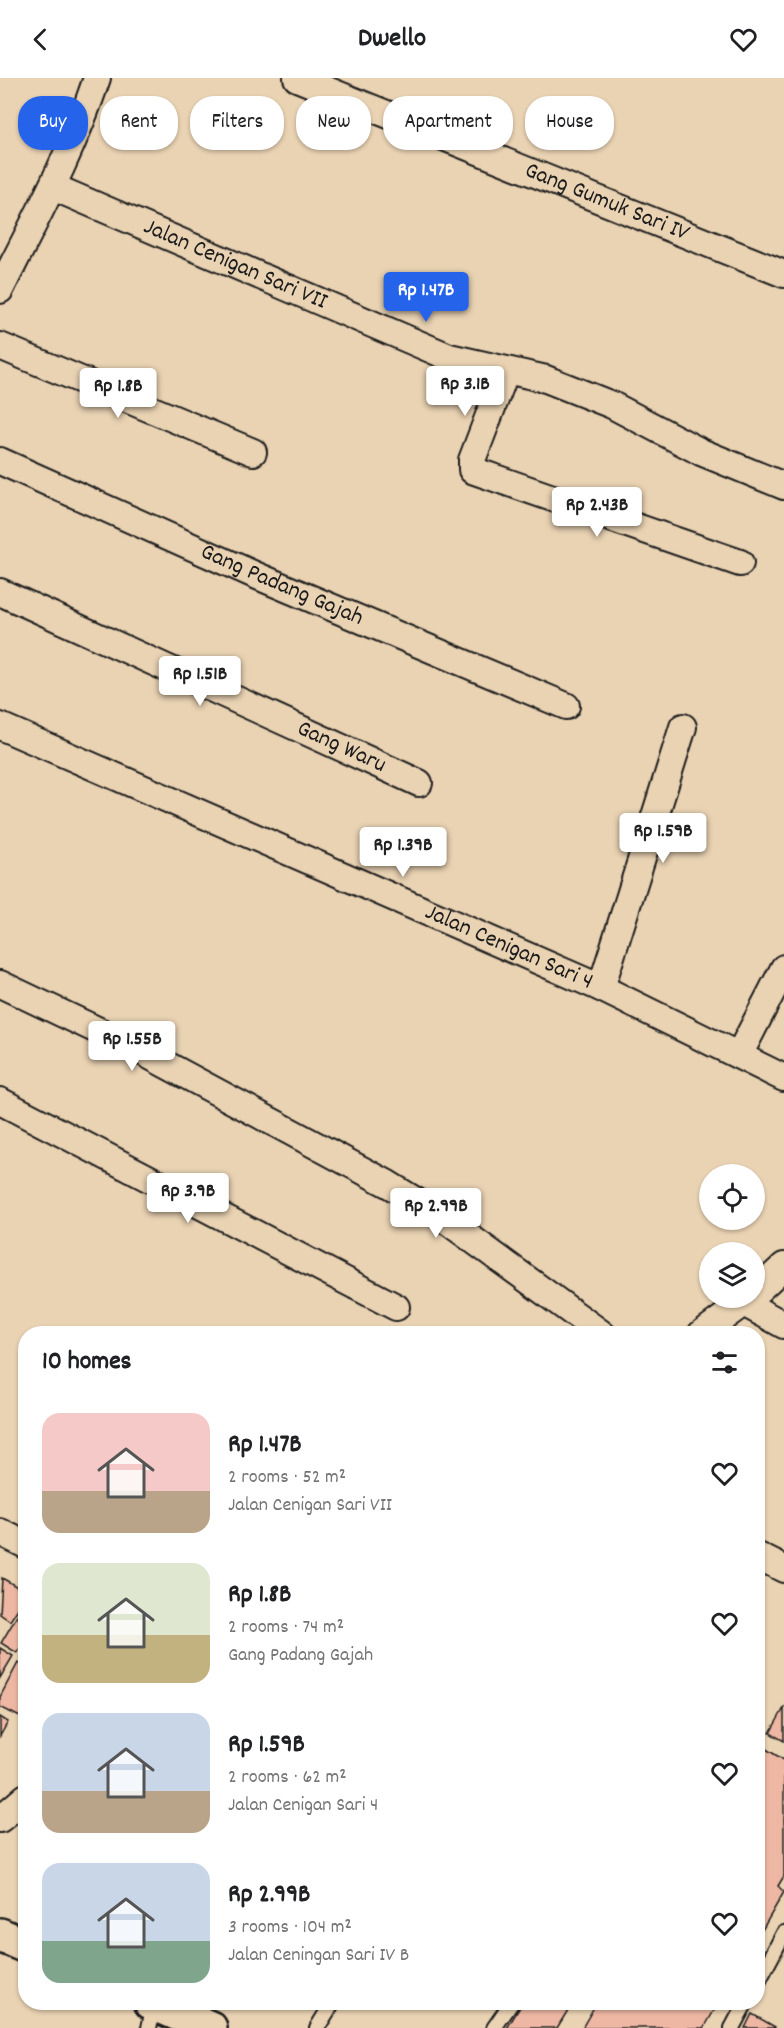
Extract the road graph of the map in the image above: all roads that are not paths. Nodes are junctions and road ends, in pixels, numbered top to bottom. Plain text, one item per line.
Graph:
1 (97, 78) edge
2 (297, 78) edge
3 (53, 187) junction
4 (784, 273) edge
5 (0, 290) edge
6 (0, 346) edge
7 (506, 371) junction
8 (253, 452) dead end
9 (0, 461) edge
10 (784, 486) edge
11 (740, 563) dead end
12 (0, 592) edge
13 (566, 706) dead end
14 (0, 726) edge
15 (683, 727) dead end
16 (419, 783) dead end
17 (783, 974) edge
18 (0, 984) edge
19 (601, 988) junction
20 (739, 1055) junction
21 (784, 1077) edge
22 (0, 1101) edge
23 (784, 1266) edge
24 (765, 1284) edge
25 (396, 1307) dead end
26 (736, 1308) edge
27 (763, 1308) edge
28 (784, 1325) edge
29 (592, 1326) edge
30 (712, 1326) edge
31 (0, 1532) edge
32 (18, 1541) edge
33 (765, 1560) edge
34 (784, 1569) edge
35 (18, 1804) edge
36 (0, 1819) edge
37 (784, 1933) edge
38 (0, 1935) edge
39 (18, 1943) edge
40 (765, 1969) edge
41 (328, 2010) edge
42 (506, 2010) edge
43 (742, 2010) edge
44 (151, 2012) edge
45 (202, 2017) edge
46 (317, 2028) edge
47 (494, 2028) edge
48 (732, 2028) edge

1 - 3 street
2 - 4 street, Gang Gumuk Sari IV
3 - 5 street
3 - 7 street, Jalan Cenigan Sari VII
6 - 8 street
7 - 10 street, Jalan Cenigan Sari VII
7 - 11 street
9 - 13 street, Gang Padang Gajah
12 - 16 street, Gang Waru
14 - 19 street, Jalan Cenigan Sari 4
15 - 19 street
17 - 20 street
18 - 29 street
19 - 20 street, Jalan Cenigan Sari 4
20 - 21 street, Jalan Cenigan Sari 4
22 - 25 street
23 - 24 street
26 - 30 street
27 - 28 street
31 - 32 street
33 - 34 street
35 - 36 street
37 - 40 lane
38 - 39 main road
41 - 46 lane
42 - 47 lane
43 - 48 lane
44 - 45 main road

